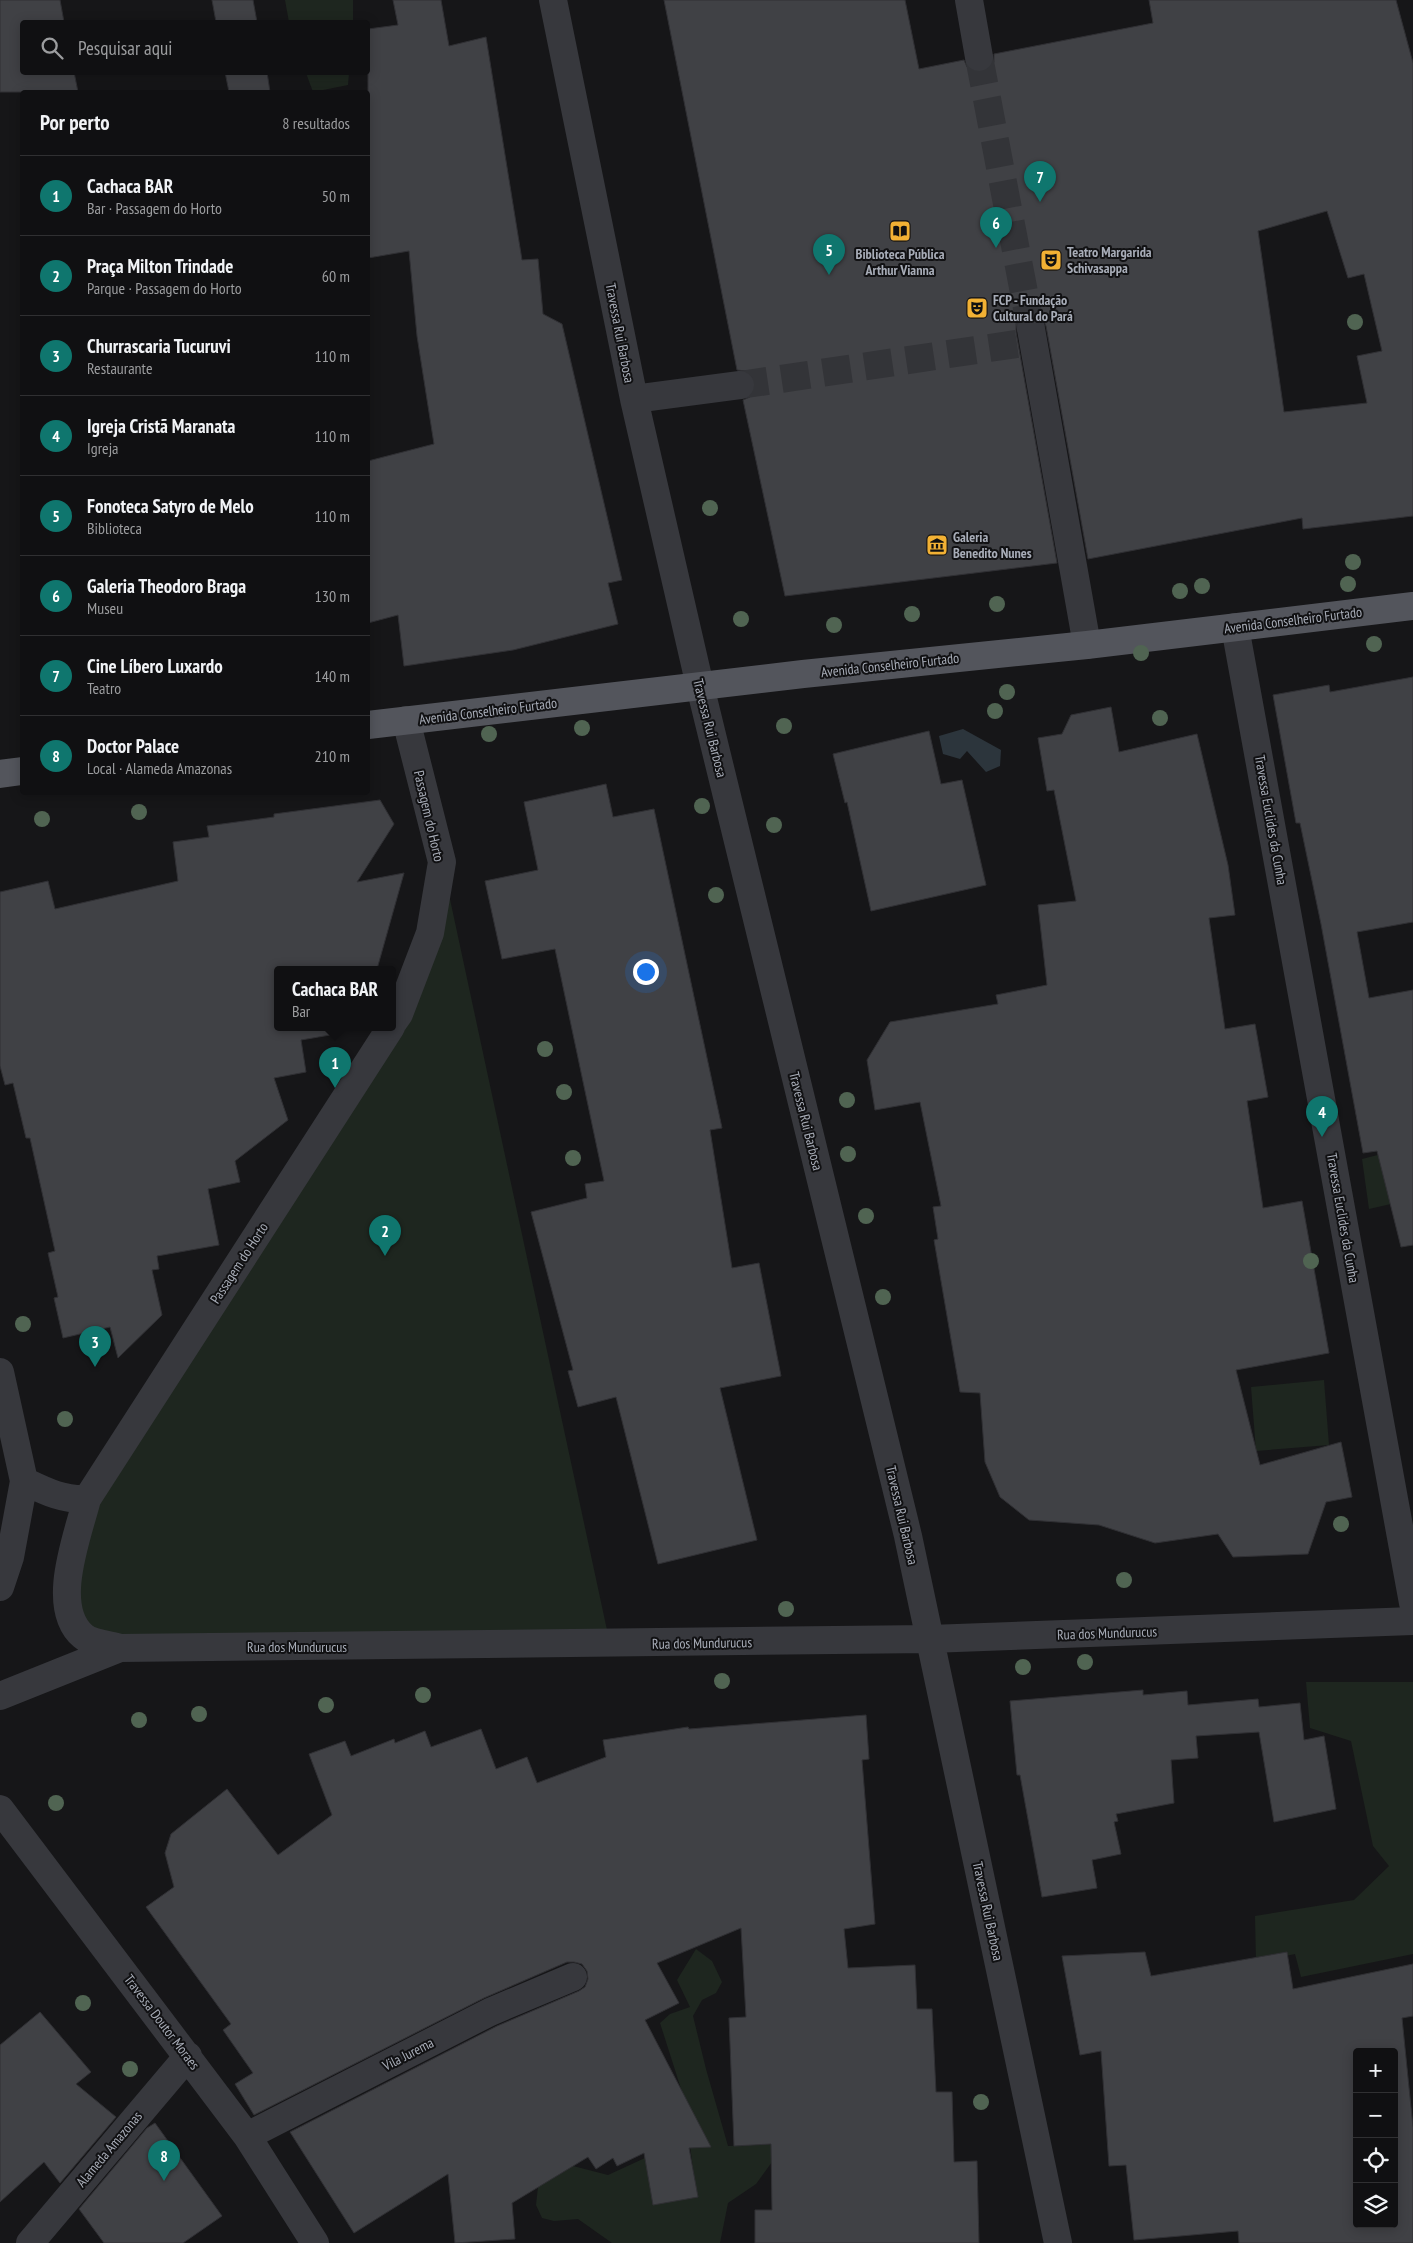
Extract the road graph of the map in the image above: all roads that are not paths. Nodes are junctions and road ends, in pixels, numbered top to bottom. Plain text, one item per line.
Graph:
1 (553, 0) edge
2 (969, 0) edge
3 (980, 57) tunnel mouth
4 (1029, 338) tunnel mouth
5 (740, 385) tunnel mouth
6 (634, 399) junction
7 (1413, 606) edge
8 (1235, 627) junction
9 (1088, 645) junction
10 (700, 686) junction
11 (406, 720) junction
12 (370, 725) edge
13 (20, 771) edge
14 (0, 774) edge
15 (396, 1020) edge
16 (389, 1031) edge
17 (0, 1372) edge
18 (24, 1481) junction
19 (87, 1499) junction
20 (0, 1587) edge
21 (1413, 1603) edge
22 (1413, 1622) edge
23 (930, 1640) junction
24 (120, 1648) junction
25 (0, 1696) edge
26 (0, 1809) edge
27 (573, 1977) dead end
28 (188, 2056) junction
29 (246, 2136) junction
30 (30, 2243) edge
31 (315, 2243) edge
32 (1058, 2243) edge

1 - 6 street, Travessa Rui Barbosa
2 - 3 street
4 - 9 street
5 - 6 street
6 - 10 street, Travessa Rui Barbosa
7 - 8 main road, Avenida Conselheiro Furtado
8 - 9 main road, Avenida Conselheiro Furtado
8 - 21 street, Travessa Euclides da Cunha
9 - 10 main road, Avenida Conselheiro Furtado
10 - 11 main road, Avenida Conselheiro Furtado
10 - 23 street, Travessa Rui Barbosa
11 - 12 main road, Avenida Conselheiro Furtado
11 - 15 street, Passagem do Horto
13 - 14 main road
16 - 19 street, Passagem do Horto
17 - 18 street
18 - 19 street
18 - 20 street
19 - 24 street, Passagem do Horto
22 - 23 street, Rua dos Mundurucus
23 - 24 street, Rua dos Mundurucus
23 - 32 street, Travessa Rui Barbosa
24 - 25 street, Rua dos Mundurucus
26 - 28 street, Travessa Doutor Moraes
27 - 29 street, Vila Jurema
28 - 29 street, Travessa Doutor Moraes
28 - 30 street, Alameda Amazonas
29 - 31 street, Travessa Doutor Moraes

